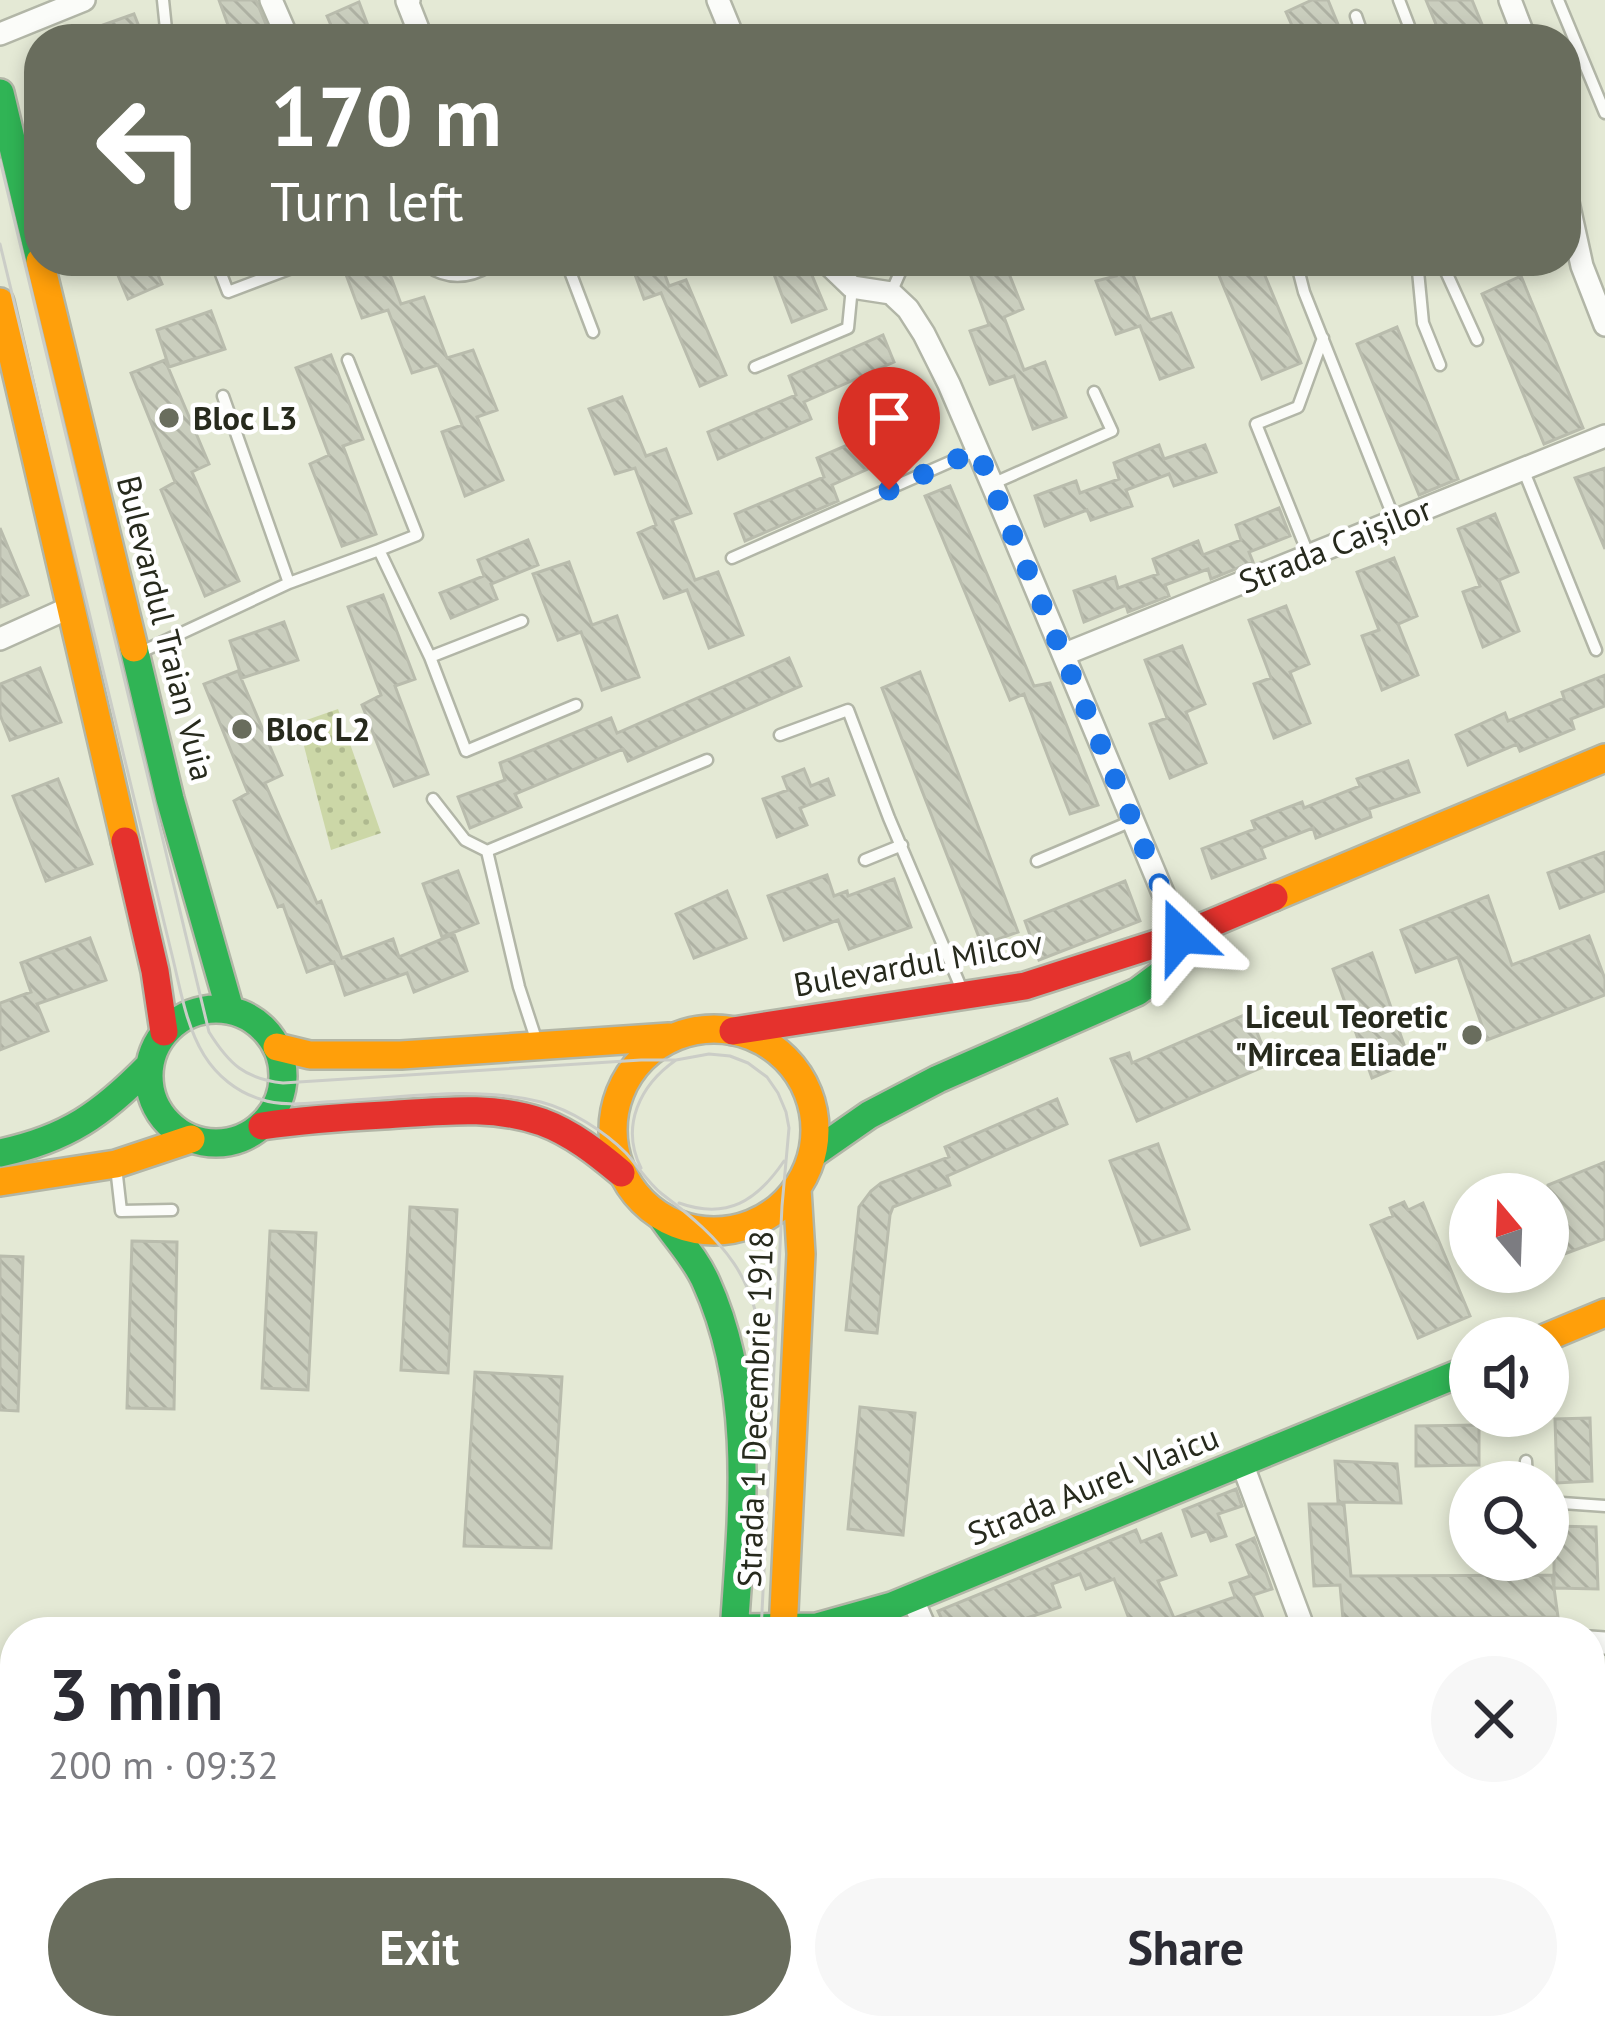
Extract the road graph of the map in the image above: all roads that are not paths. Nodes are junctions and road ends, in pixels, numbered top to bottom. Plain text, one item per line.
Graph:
1 (84, 0) edge
2 (1356, 16) dead end
3 (25, 24) edge
4 (1359, 24) edge
5 (1581, 55) edge
6 (0, 93) edge
7 (1605, 113) edge
8 (24, 192) edge
9 (1581, 262) edge
10 (44, 276) edge
11 (222, 276) edge
12 (269, 276) edge
13 (572, 276) edge
14 (841, 276) edge
15 (898, 276) edge
16 (1300, 276) edge
17 (1418, 276) edge
18 (1450, 276) edge
19 (852, 287) junction
20 (891, 293) junction
21 (0, 302) edge
22 (1605, 325) edge
23 (593, 332) dead end
24 (1323, 338) junction
25 (1477, 340) dead end
26 (348, 360) dead end
27 (1440, 364) dead end
28 (755, 367) dead end
29 (1094, 392) dead end
30 (223, 396) dead end
31 (1605, 436) edge
32 (977, 450) junction
33 (1523, 470) junction
34 (992, 484) junction
35 (1395, 521) junction
36 (380, 550) junction
37 (1309, 556) junction
38 (733, 558) dead end
39 (289, 584) junction
40 (70, 607) junction
41 (522, 621) dead end
42 (0, 639) edge
43 (1596, 650) dead end
44 (136, 654) junction
45 (1065, 655) junction
46 (430, 657) junction
47 (576, 706) dead end
48 (780, 735) dead end
49 (1605, 758) edge
50 (707, 760) dead end
51 (434, 799) dead end
52 (1132, 821) junction
53 (902, 845) junction
54 (487, 851) junction
55 (865, 860) dead end
56 (1037, 861) dead end
57 (1181, 936) junction
58 (966, 997) junction
59 (230, 1010) junction
60 (733, 1031) junction
61 (164, 1032) junction
62 (675, 1037) junction
63 (537, 1046) junction
64 (277, 1047) junction
65 (149, 1066) junction
66 (262, 1126) junction
67 (191, 1139) junction
68 (0, 1153) edge
69 (813, 1154) junction
70 (116, 1164) junction
71 (620, 1173) junction
72 (0, 1182) edge
73 (797, 1189) junction
74 (172, 1210) dead end
75 (664, 1220) junction
76 (1605, 1313) edge
77 (1569, 1328) edge
78 (1449, 1378) edge
79 (1242, 1463) junction
80 (1569, 1503) edge
81 (1605, 1506) edge
82 (912, 1598) junction
83 (735, 1617) edge
84 (784, 1617) edge
85 (850, 1617) edge
86 (920, 1617) edge
87 (1299, 1617) edge

1 - 3 street
2 - 4 lane
5 - 7 lane
6 - 8 main road, Bulevardul Traian Vuia
9 - 22 street
10 - 44 main road, Bulevardul Traian Vuia
11 - 12 lane
13 - 23 lane
14 - 19 street
15 - 20 lane
16 - 24 lane
17 - 27 lane
18 - 25 lane
19 - 20 street
19 - 28 lane
20 - 32 street
21 - 40 main road
24 - 35 lane
24 - 37 lane
26 - 36 lane
29 - 34 lane
30 - 39 lane
31 - 33 street, Strada Caișilor
32 - 34 street
32 - 38 lane
33 - 35 street, Strada Caișilor
33 - 43 lane
34 - 45 street
35 - 37 street, Strada Caișilor
36 - 39 lane
36 - 46 lane
37 - 45 street, Strada Caișilor
39 - 44 lane
40 - 42 street
40 - 61 main road
41 - 46 lane
44 - 59 main road, Bulevardul Traian Vuia
45 - 52 street
46 - 47 lane
48 - 53 lane
49 - 57 main road, Bulevardul Milcov
50 - 54 lane
51 - 54 lane
52 - 56 lane
52 - 57 street
53 - 55 lane
53 - 58 lane
54 - 63 lane
57 - 58 main road, Bulevardul Milcov
57 - 69 main road
58 - 60 main road, Bulevardul Milcov
59 - 61 main road
59 - 64 main road
60 - 62 main road
60 - 69 main road
61 - 65 main road
62 - 63 main road
62 - 71 main road
63 - 64 main road
64 - 66 main road
65 - 67 main road
65 - 68 main road
66 - 67 main road
66 - 71 main road
67 - 70 main road
69 - 73 main road
70 - 72 main road
70 - 74 lane
71 - 75 main road
73 - 75 main road
73 - 84 main road, Strada 1 Decembrie 1918
75 - 83 main road, Strada 1 Decembrie 1918
76 - 77 main road
78 - 79 main road, Strada Aurel Vlaicu
79 - 82 main road, Strada Aurel Vlaicu
79 - 87 street
80 - 81 lane
82 - 85 main road, Strada Aurel Vlaicu
82 - 86 street

